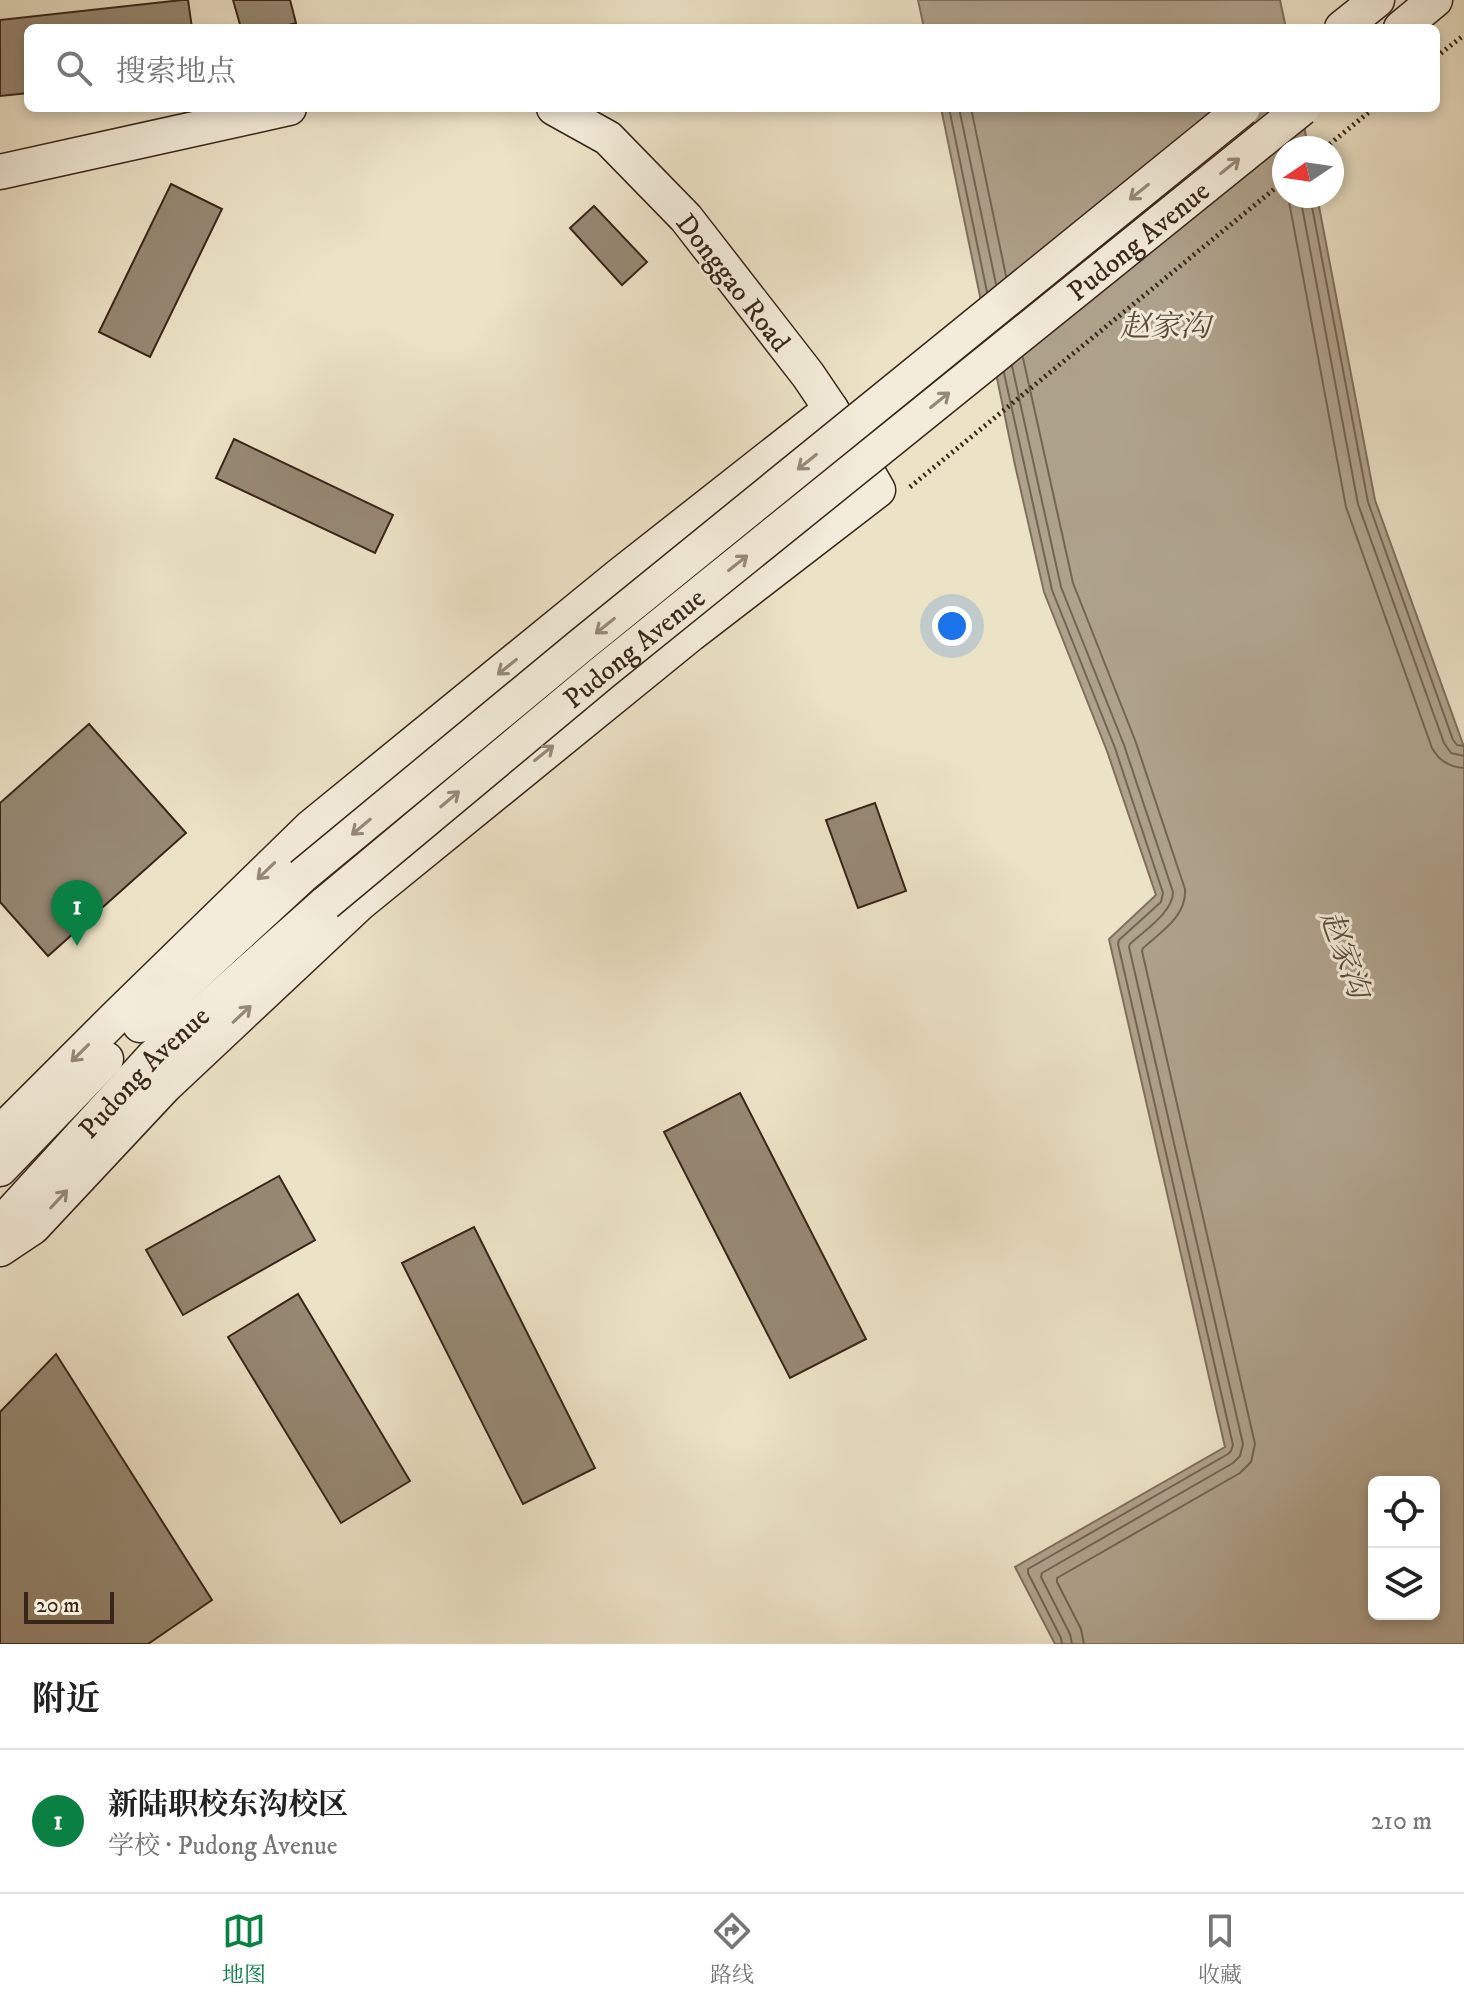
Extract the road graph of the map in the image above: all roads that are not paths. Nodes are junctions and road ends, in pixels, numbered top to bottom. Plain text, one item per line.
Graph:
1 (1377, 0) edge
2 (1435, 0) edge
3 (1347, 24) edge
4 (1406, 24) edge
5 (271, 112) edge
6 (561, 112) edge
7 (1238, 112) edge
8 (1297, 112) edge
9 (0, 172) edge
10 (831, 409) junction
11 (0, 1133) edge
12 (0, 1169) edge
13 (0, 1225) edge
14 (0, 1249) edge

1 - 3 main road
2 - 4 main road
5 - 9 main road
6 - 10 main road, Donggao Road
7 -> 12 main road, Pudong Avenue, bridge
13 -> 8 main road, Pudong Avenue, bridge
10 -> 11 main road
14 -> 10 main road, Donggao Road

